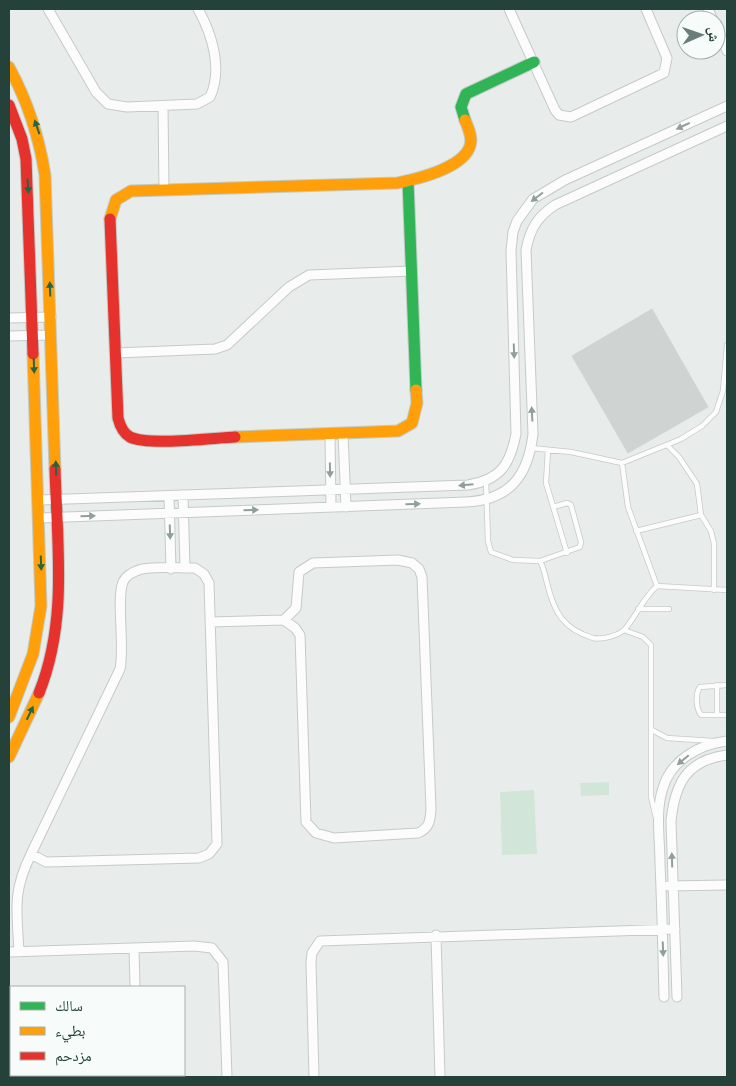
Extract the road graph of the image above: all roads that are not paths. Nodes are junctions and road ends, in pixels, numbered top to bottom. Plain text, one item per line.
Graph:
1 (48, 9) edge
2 (198, 9) edge
3 (509, 9) edge
4 (646, 9) edge
5 (534, 62) junction
6 (9, 66) edge
7 (9, 105) edge
8 (163, 106) junction
9 (727, 106) edge
10 (727, 126) edge
11 (408, 181) junction
12 (164, 190) junction
13 (412, 271) junction
14 (512, 290) junction
15 (528, 292) junction
16 (51, 317) junction
17 (9, 318) edge
18 (32, 318) junction
19 (33, 335) junction
20 (51, 335) junction
21 (9, 336) edge
22 (727, 345) edge
23 (116, 353) junction
24 (343, 433) junction
25 (330, 434) junction
26 (666, 446) junction
27 (531, 448) junction
28 (548, 450) junction
29 (622, 463) junction
30 (486, 482) junction
31 (331, 490) junction
32 (345, 490) junction
33 (183, 495) junction
34 (169, 496) junction
35 (39, 500) junction
36 (56, 500) junction
37 (486, 500) junction
38 (346, 506) junction
39 (331, 507) junction
40 (553, 507) junction
41 (183, 512) junction
42 (169, 513) junction
43 (701, 515) junction
44 (57, 517) junction
45 (40, 518) junction
46 (636, 531) junction
47 (567, 553) junction
48 (540, 561) junction
49 (185, 568) junction
50 (171, 569) junction
51 (657, 586) junction
52 (714, 590) junction
53 (727, 590) edge
54 (638, 609) junction
55 (668, 609) dead end
56 (284, 620) junction
57 (210, 622) junction
58 (624, 630) junction
59 (717, 685) junction
60 (727, 685) edge
61 (717, 715) junction
62 (727, 715) edge
63 (9, 717) edge
64 (652, 730) junction
65 (726, 741) edge
66 (727, 755) edge
67 (9, 757) edge
68 (659, 827) junction
69 (31, 854) junction
70 (727, 885) edge
71 (661, 886) junction
72 (673, 886) junction
73 (662, 929) junction
74 (675, 929) junction
75 (436, 935) junction
76 (134, 948) junction
77 (9, 952) edge
78 (19, 952) junction
79 (135, 986) edge
80 (664, 997) dead end
81 (677, 997) dead end
82 (227, 1077) edge
83 (314, 1077) edge
84 (440, 1077) edge

1 - 8 street
2 - 8 street
3 - 5 street
4 - 5 street
5 - 11 street
16 -> 6 street
7 -> 18 street
8 - 12 street
9 -> 14 street
10 - 15 street
11 - 12 street
11 - 13 street
12 - 23 street
13 - 23 street
13 - 24 street
14 - 15 street
14 -> 30 street
27 -> 15 street
16 - 18 street
16 - 20 street
17 - 18 street
18 - 19 street
19 - 20 street
19 - 21 street
19 -> 35 street
36 -> 20 street
22 - 26 lane
23 - 25 street
24 - 25 street
24 - 32 street
25 -> 31 street
26 - 29 lane
26 - 43 lane
27 - 28 lane
27 - 37 street
28 - 29 lane
28 - 40 lane
29 - 46 lane
30 -> 32 street
30 - 37 lane
31 - 32 street
31 - 33 street
31 - 39 street
32 - 38 street
33 - 34 street
33 - 41 street
34 - 36 street
34 - 42 street
35 - 36 street
35 - 45 street
36 - 44 street
38 -> 37 street
37 - 48 lane
38 - 39 street
41 -> 39 street
40 - 47 lane
40 - 47 lane
41 - 42 street
41 - 49 street
44 -> 42 street
42 -> 50 street
43 - 46 lane
43 - 52 lane
44 - 45 street
67 -> 44 street
45 -> 63 street
46 - 51 lane
47 - 48 lane
48 - 58 lane
49 - 50 street
49 - 57 street
50 - 69 street
51 - 52 lane
51 - 54 lane
52 - 53 lane
54 - 55 lane
54 - 58 lane
56 - 56 street
56 - 57 street
57 - 69 street
58 - 64 lane
59 - 60 lane
59 - 61 lane
59 - 61 lane
61 - 62 lane
64 - 65 lane
64 - 68 lane
65 -> 68 street
72 -> 66 street
68 - 71 street
69 - 78 street
70 - 72 street
71 - 72 street
71 - 73 street
72 - 74 street
73 - 74 street
73 - 75 street
73 -> 80 street
74 - 81 street
75 - 83 street
75 - 84 street
76 - 78 street
76 - 79 street
76 - 82 street
77 - 78 street

